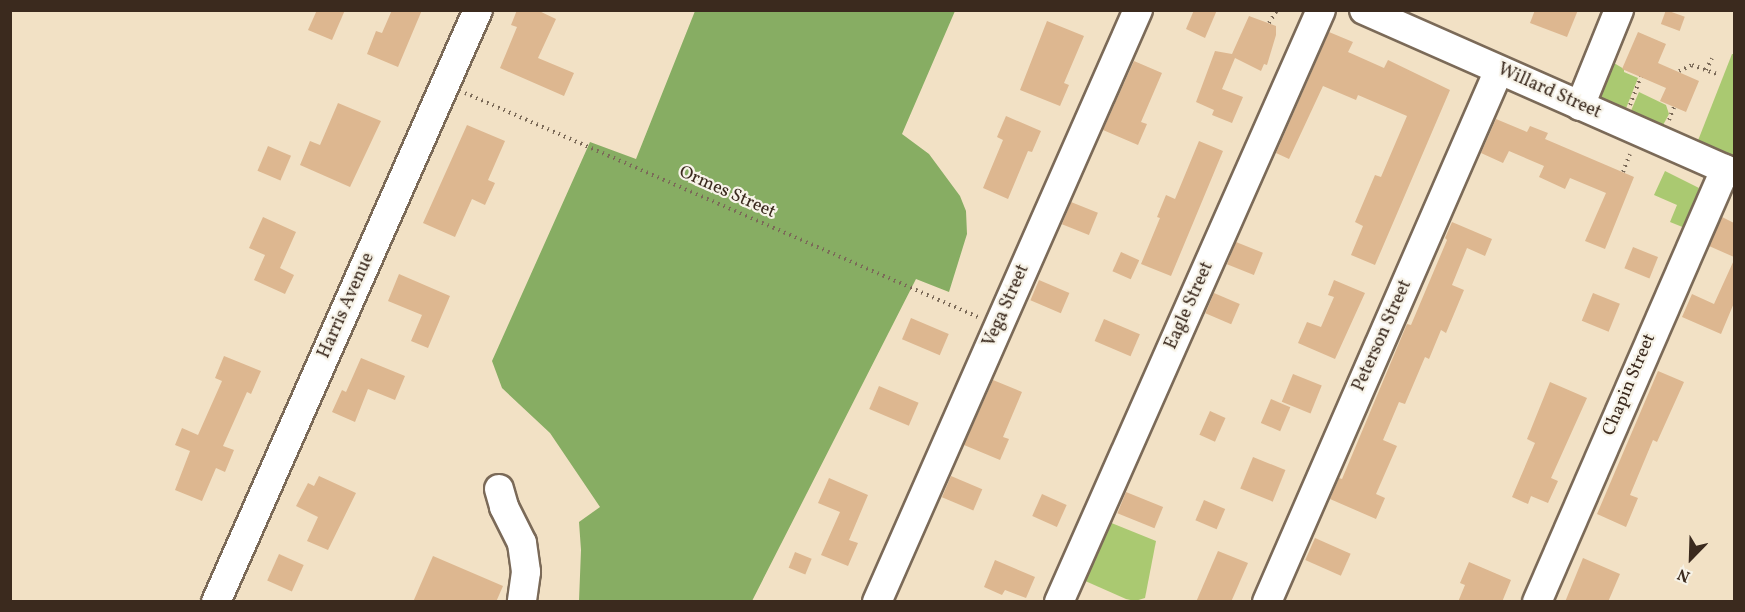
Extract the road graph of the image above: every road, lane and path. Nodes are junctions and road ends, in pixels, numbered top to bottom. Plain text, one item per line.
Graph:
1 (478, 10) edge
2 (1138, 10) edge
3 (1277, 10) edge
4 (1321, 10) edge
5 (1364, 10) edge
6 (1619, 10) edge
7 (1269, 23) dead end
8 (1712, 58) dead end
9 (1499, 70) junction
10 (1706, 70) junction
11 (1679, 71) dead end
12 (1719, 75) dead end
13 (1641, 77) dead end
14 (446, 85) junction
15 (1580, 106) junction
16 (1627, 114) dead end
17 (1630, 154) dead end
18 (1730, 171) edge
19 (1623, 172) dead end
20 (998, 326) junction
21 (499, 489) dead end
22 (216, 602) edge
23 (522, 602) edge
24 (877, 602) edge
25 (1059, 602) edge
26 (1267, 602) edge
27 (1537, 602) edge

1 - 14 street, Harris Avenue
2 - 20 street, Vega Street
3 - 7 path
4 - 25 street, Eagle Street
5 - 9 street, Willard Street
6 - 15 street
8 - 10 path
9 - 15 street, Willard Street
9 - 26 street, Peterson Street
10 - 11 path
10 - 12 path
13 - 16 path
14 - 20 path, Ormes Street
14 - 22 street, Harris Avenue
15 - 18 street, Willard Street
17 - 19 path
18 - 27 street, Chapin Street
20 - 24 street, Vega Street
21 - 23 street

